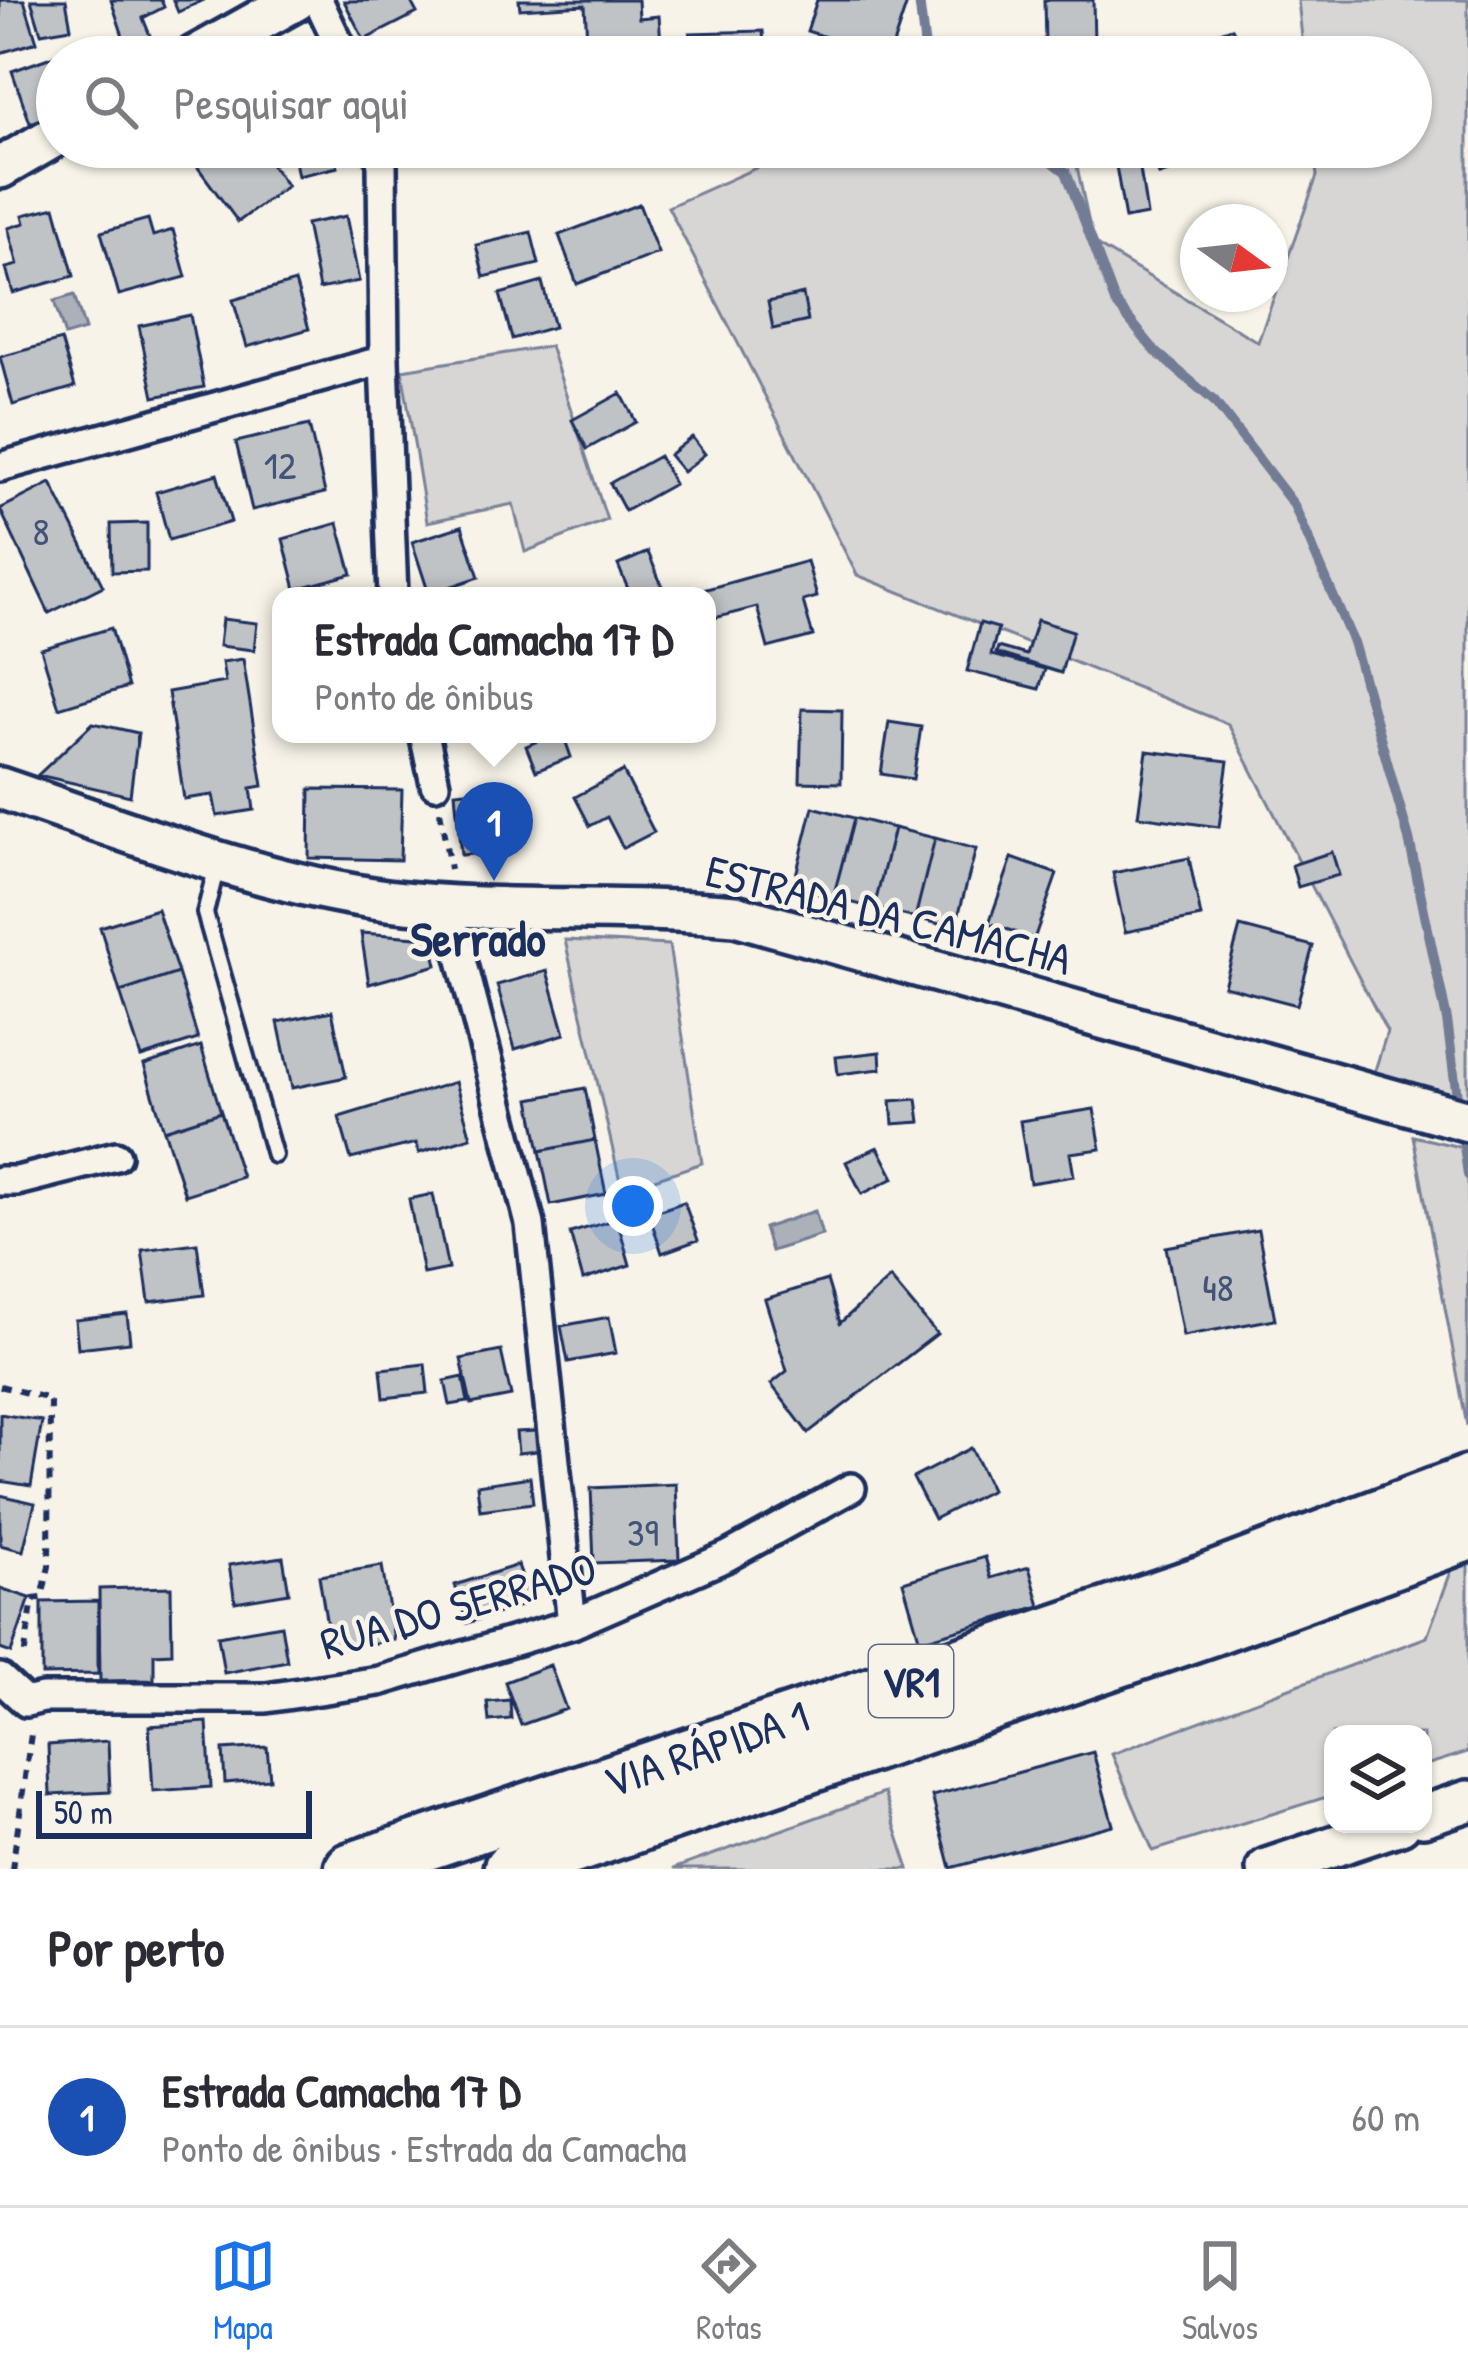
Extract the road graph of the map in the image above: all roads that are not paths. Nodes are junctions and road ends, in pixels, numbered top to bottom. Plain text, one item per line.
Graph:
1 (296, 0) edge
2 (318, 0) edge
3 (232, 36) edge
4 (335, 36) edge
5 (36, 147) edge
6 (0, 168) edge
7 (382, 168) edge
8 (384, 360) junction
9 (0, 467) edge
10 (393, 587) edge
11 (426, 743) edge
12 (435, 784) road end
13 (0, 788) edge
14 (218, 859) junction
15 (452, 906) junction
16 (1449, 1117) edge
17 (274, 1155) dead end
18 (116, 1156) dead end
19 (0, 1181) edge
20 (1468, 1482) edge
21 (851, 1488) dead end
22 (1468, 1534) edge
23 (572, 1624) junction
24 (2, 1667) edge
25 (14, 1717) edge
26 (1468, 1801) edge
27 (1432, 1813) edge
28 (1373, 1833) edge
29 (351, 1869) edge
30 (510, 1869) edge
31 (1267, 1869) edge

1 - 3 street
2 - 4 street
5 - 6 street
7 - 8 street
8 - 9 street
8 - 10 street
11 - 12 street
13 - 14 street, ESTRADA DA CAMACHA
14 - 15 street, ESTRADA DA CAMACHA
14 - 17 lane
15 - 16 street, ESTRADA DA CAMACHA
15 - 23 street
18 - 19 street
20 - 29 highway, VIA RÁPIDA 1 / VR1
21 - 23 street, RUA DO SERRADO
22 - 30 highway, VIA RÁPIDA 1 / VR1
23 - 25 street, RUA DO SERRADO
24 - 25 street
26 - 27 street
28 - 31 street

